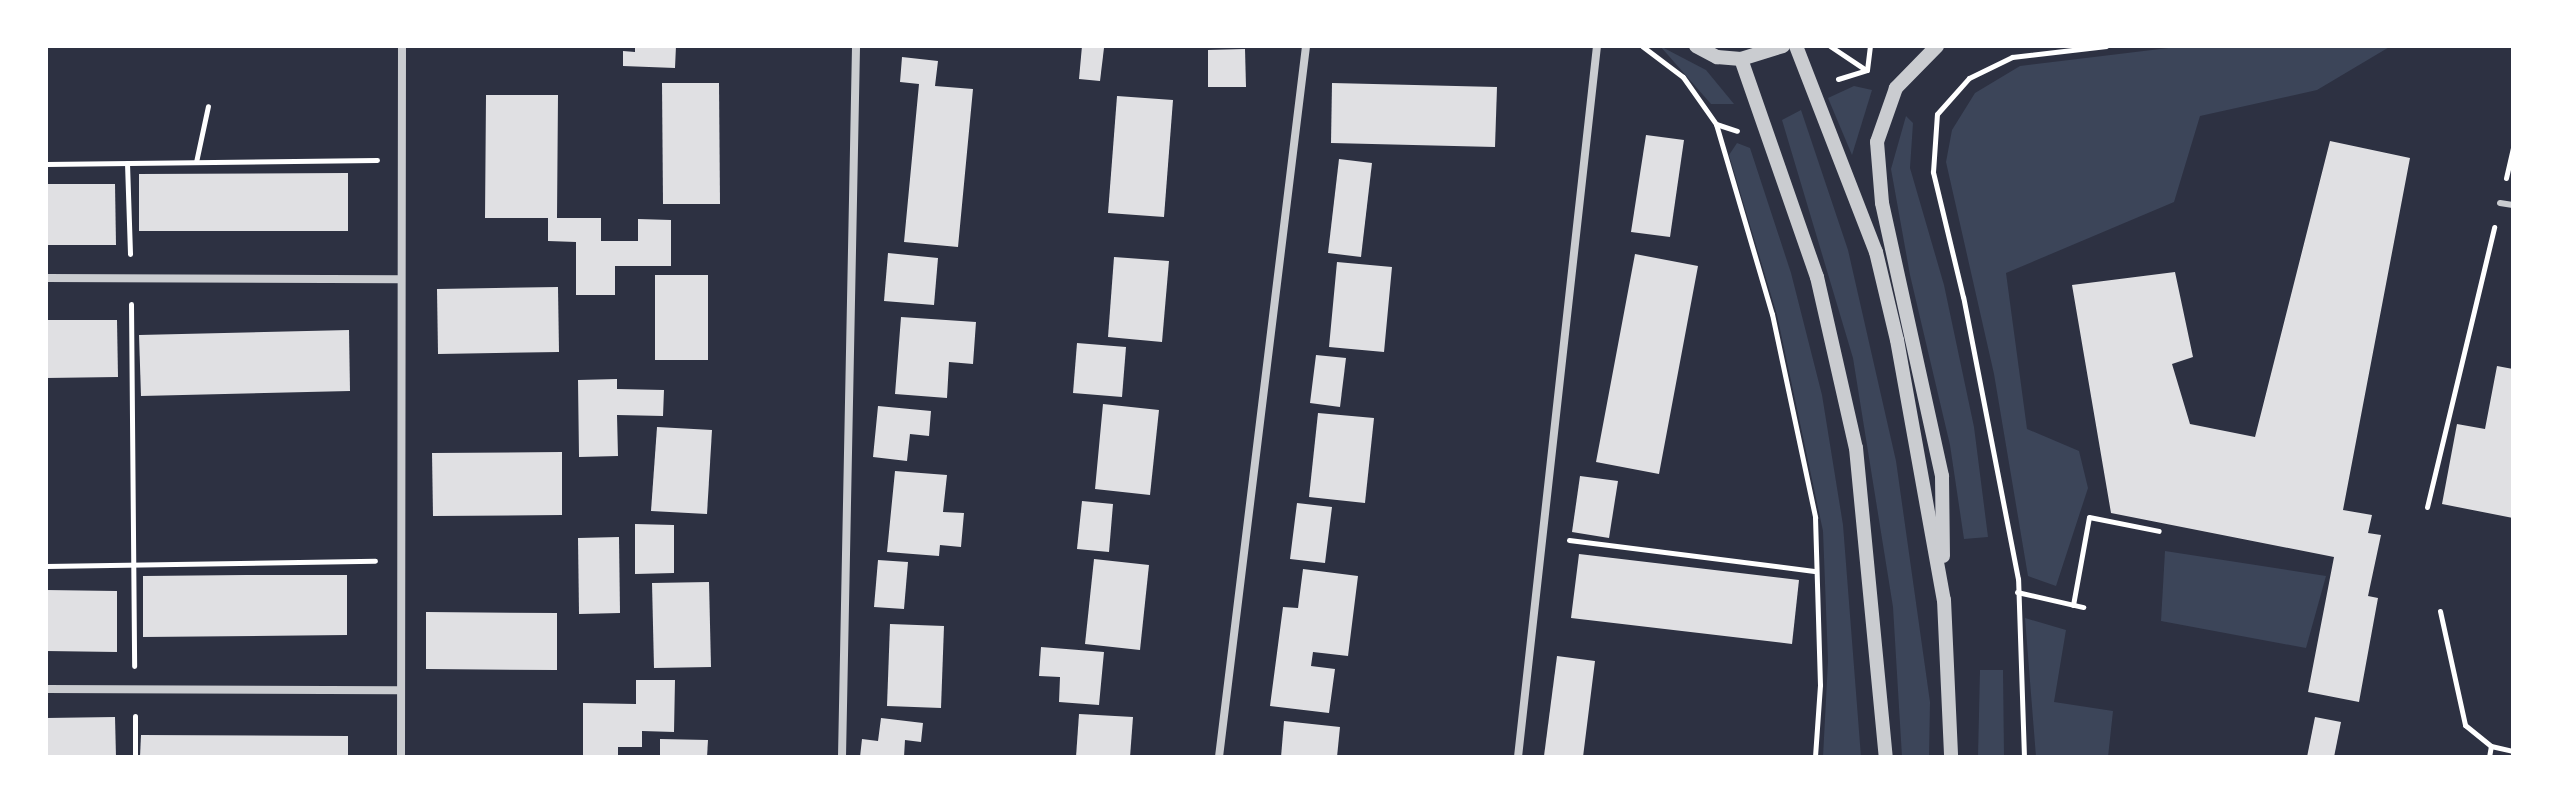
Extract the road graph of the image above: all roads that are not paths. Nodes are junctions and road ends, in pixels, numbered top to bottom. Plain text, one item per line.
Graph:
1 (402, 46) edge
2 (856, 46) edge
3 (1306, 46) edge
4 (1597, 46) edge
5 (1696, 46) edge
6 (1783, 46) edge
7 (1796, 46) edge
8 (1937, 46) edge
9 (1741, 59) junction
10 (2500, 203) road end
11 (2513, 205) edge
12 (46, 278) edge
13 (401, 279) junction
14 (1944, 600) junction
15 (46, 689) edge
16 (399, 690) junction
17 (401, 757) edge
18 (842, 757) edge
19 (1219, 757) edge
20 (1518, 757) edge
21 (1886, 757) edge
22 (1951, 757) edge

1 - 13 street
2 - 18 street
3 - 19 street
4 - 20 street
5 - 9 street
6 - 9 street
7 - 14 street
8 - 14 street
9 - 21 street
10 - 11 lane
12 - 13 street
13 - 16 street
14 - 22 street
15 - 16 street
16 - 17 street

